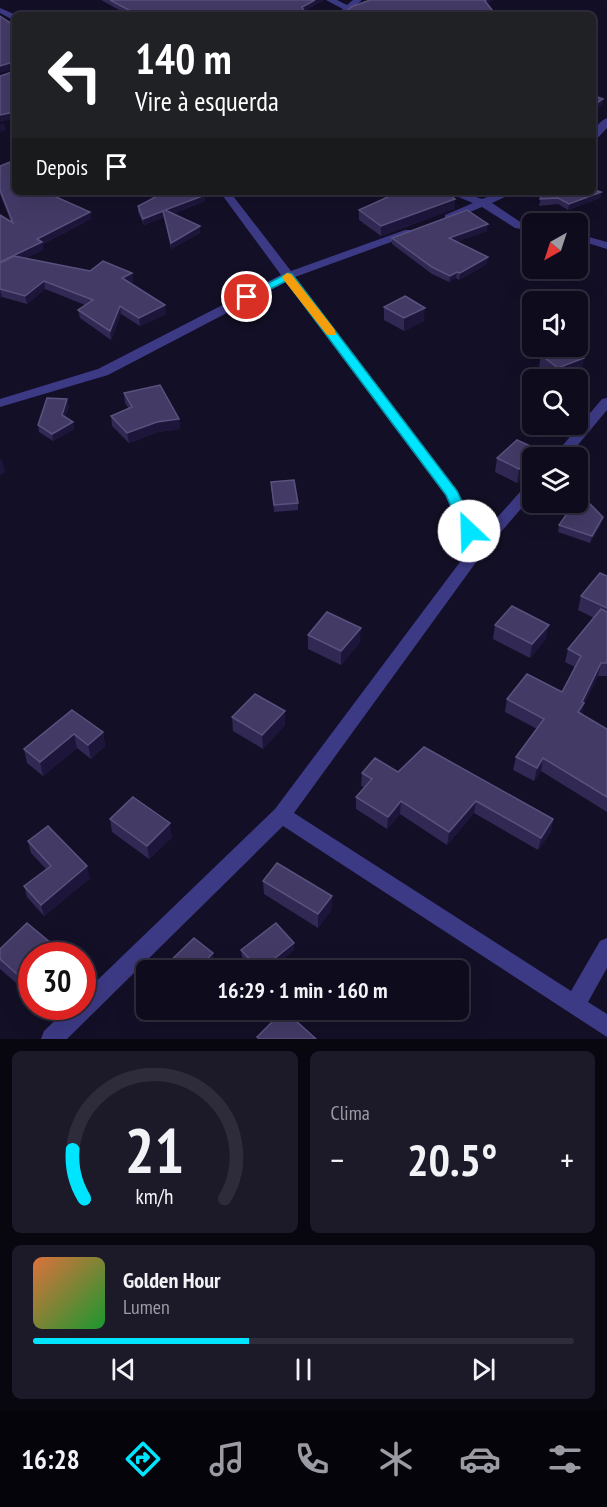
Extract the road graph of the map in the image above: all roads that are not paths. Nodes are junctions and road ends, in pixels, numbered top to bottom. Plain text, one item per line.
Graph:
1 (330, 0) edge
2 (358, 0) edge
3 (348, 8) junction
4 (343, 12) edge
5 (607, 122) edge
6 (596, 136) edge
7 (227, 195) edge
8 (460, 195) edge
9 (504, 195) edge
10 (485, 204) junction
11 (441, 220) edge
12 (522, 226) edge
13 (419, 228) edge
14 (588, 240) edge
15 (607, 246) edge
16 (288, 276) junction
17 (607, 402) edge
18 (0, 403) edge
19 (568, 447) edge
20 (522, 498) edge
21 (477, 550) junction
22 (282, 815) junction
23 (607, 948) edge
24 (575, 1005) junction
25 (607, 1026) edge
26 (52, 1039) edge

1 - 3 street
2 - 3 street
3 - 4 street
5 - 6 street
7 - 16 street
8 - 10 street
9 - 10 street
10 - 11 street
10 - 12 street
13 - 16 street
14 - 15 street
16 - 18 street
16 - 21 street
17 - 19 street
20 - 21 street
21 - 22 street
22 - 24 street
22 - 26 street
23 - 24 street
24 - 25 street

